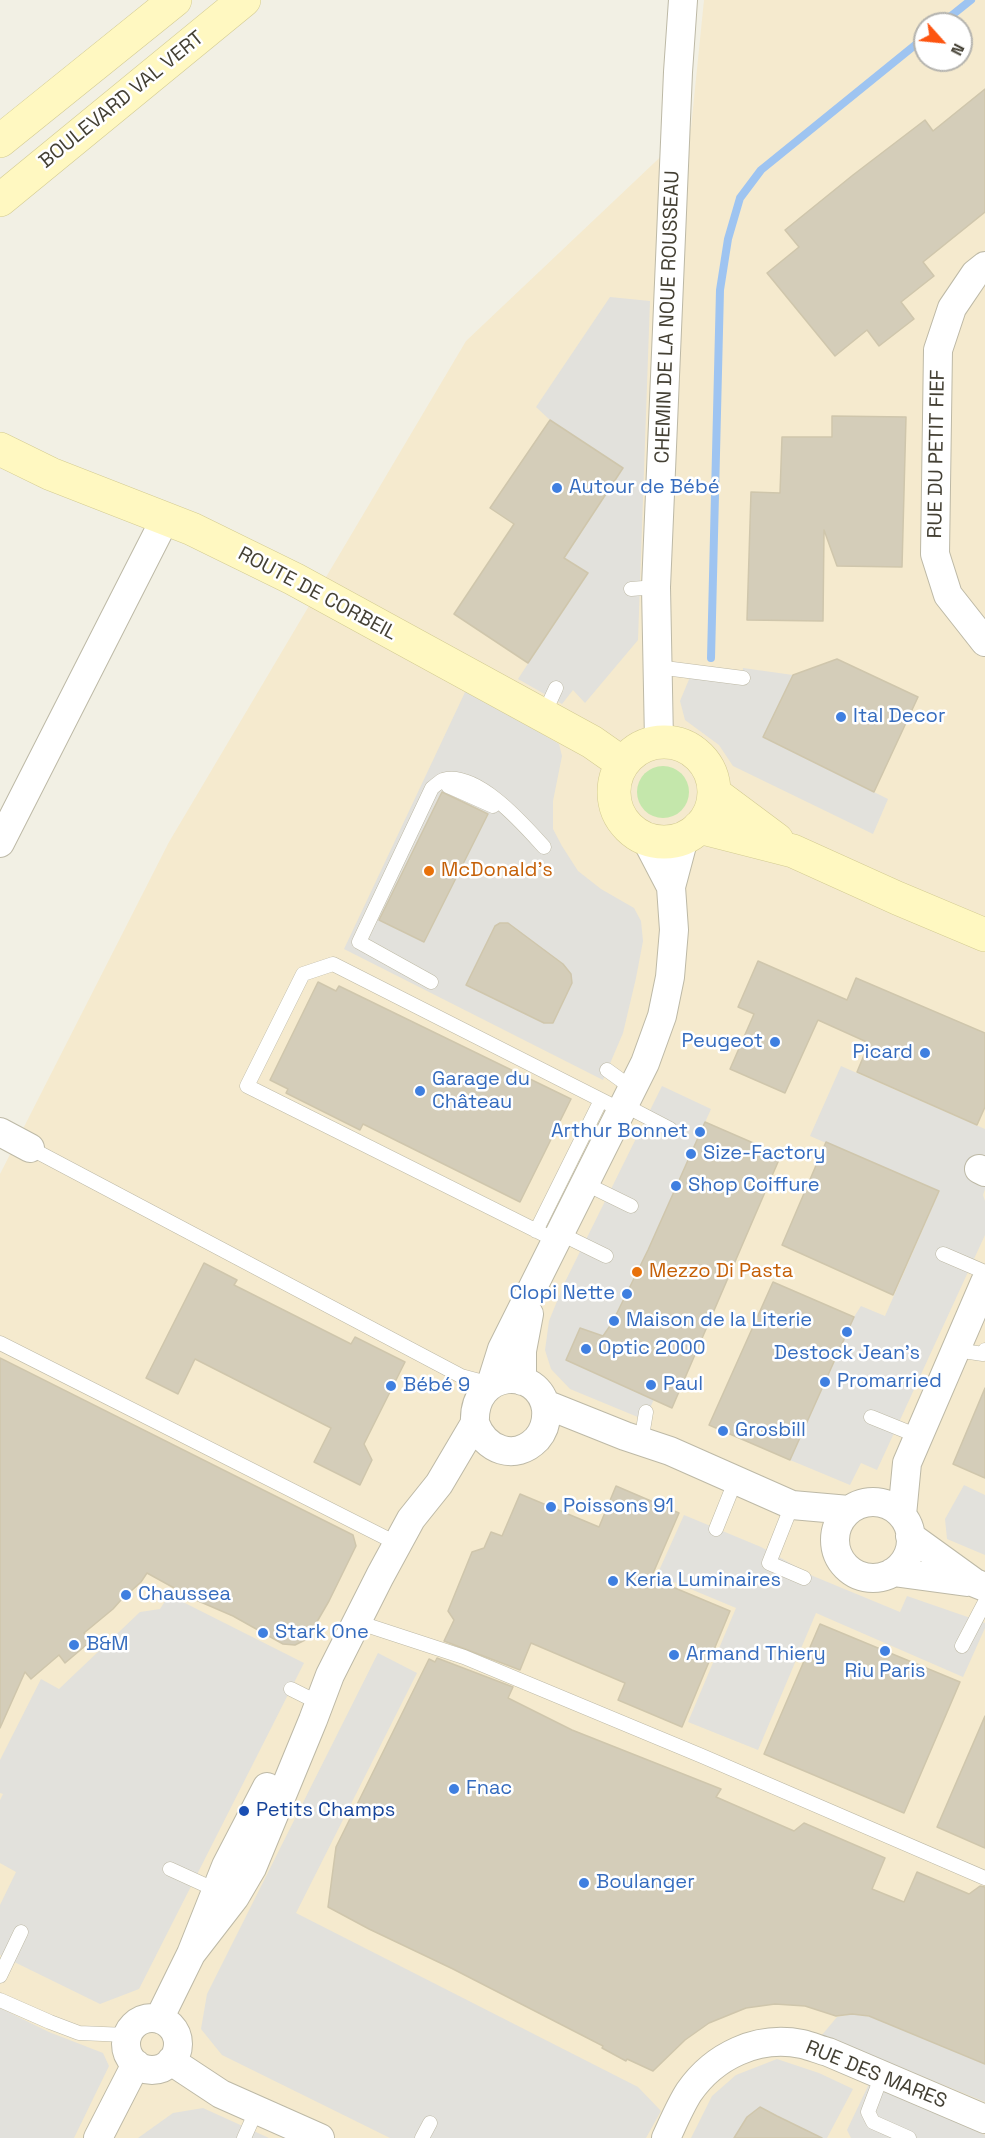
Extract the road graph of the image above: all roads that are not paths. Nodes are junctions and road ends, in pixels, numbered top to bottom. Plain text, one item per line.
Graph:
1 (175, 0) edge
2 (244, 0) edge
3 (683, 0) edge
4 (0, 141) edge
5 (0, 200) edge
6 (985, 266) edge
7 (0, 449) edge
8 (165, 519) junction
9 (985, 642) edge
10 (666, 668) junction
11 (743, 678) dead end
12 (659, 741) junction
13 (622, 763) junction
14 (714, 793) junction
15 (692, 832) junction
16 (646, 839) junction
17 (0, 843) edge
18 (544, 847) dead end
19 (793, 851) junction
20 (671, 887) junction
21 (985, 935) edge
22 (431, 982) dead end
23 (607, 1070) dead end
24 (619, 1101) junction
25 (670, 1129) dead end
26 (0, 1132) edge
27 (30, 1148) joint
28 (584, 1183) junction
29 (631, 1206) dead end
30 (550, 1235) junction
31 (943, 1254) dead end
32 (606, 1256) dead end
33 (984, 1283) edge
34 (534, 1284) junction
35 (0, 1343) edge
36 (956, 1350) junction
37 (985, 1350) edge
38 (522, 1381) junction
39 (491, 1384) junction
40 (545, 1404) junction
41 (646, 1412) dead end
42 (871, 1417) dead end
43 (475, 1423) junction
44 (540, 1436) junction
45 (918, 1436) junction
46 (633, 1439) junction
47 (491, 1446) junction
48 (907, 1463) junction
49 (736, 1479) junction
50 (439, 1484) junction
51 (792, 1505) junction
52 (860, 1506) junction
53 (906, 1526) junction
54 (716, 1528) dead end
55 (398, 1544) junction
56 (835, 1545) junction
57 (893, 1572) junction
58 (804, 1578) dead end
59 (982, 1591) edge
60 (357, 1622) junction
61 (962, 1646) dead end
62 (330, 1675) junction
63 (170, 1869) dead end
64 (985, 1878) edge
65 (234, 1898) junction
66 (21, 1932) dead end
67 (0, 1976) edge
68 (0, 2000) edge
69 (159, 2019) junction
70 (127, 2035) junction
71 (171, 2061) junction
72 (136, 2064) junction
73 (867, 2075) junction
74 (257, 2109) junction
75 (985, 2119) edge
76 (430, 2123) dead end
77 (98, 2138) edge
78 (244, 2138) edge
79 (320, 2138) edge
80 (422, 2138) edge
81 (666, 2138) edge
82 (909, 2138) edge

1 - 4 street
2 - 5 street, BOULEVARD VAL VERT
3 - 10 street, CHEMIN DE LA NOUE ROUSSEAU
6 - 9 street, RUE DU PETIT FIEF
7 - 8 street, ROUTE DE CORBEIL
8 - 13 street, ROUTE DE CORBEIL
8 - 17 street
10 - 11 lane
10 - 12 street, CHEMIN DE LA NOUE ROUSSEAU
12 - 13 street
12 - 14 street
13 - 16 street
14 - 15 street
14 - 19 street
15 - 16 street
15 - 19 street
15 - 20 street
16 - 20 street
18 - 22 lane
19 - 21 street
20 - 24 street
23 - 24 lane
24 - 25 lane
24 - 28 street
24 - 30 lane
24 - 30 lane
26 - 27 street
27 - 39 lane
28 - 29 lane
28 - 30 street
30 - 32 lane
30 - 34 street
31 - 33 lane
33 - 36 street
34 - 38 street
34 - 39 street
35 - 55 lane
36 - 37 lane
36 - 45 street
38 - 39 street
38 - 40 street
39 - 43 street
40 - 44 street
40 - 46 street
41 - 46 lane
42 - 45 lane
43 - 47 street
43 - 50 street
44 - 46 street
44 - 47 street
45 - 48 street
46 - 49 street
47 - 50 street
48 - 52 street
48 - 53 street
49 - 51 street
49 - 54 lane
50 - 55 street
51 - 52 street
51 - 56 street
51 - 58 lane
52 - 53 street
52 - 56 street
53 - 57 street
53 - 59 street
55 - 60 street
56 - 57 street
57 - 59 street
59 - 61 lane
60 - 62 street
60 - 64 lane
62 - 65 street
62 - 65 street
63 - 65 lane
65 - 69 street
66 - 67 lane
68 - 70 lane
69 - 70 street
69 - 71 street
70 - 72 street
71 - 72 street
71 - 74 street
72 - 77 street
73 - 75 street, RUE DES MARES
73 - 81 street, RUE DES MARES
73 - 82 lane
74 - 78 lane
74 - 79 street
76 - 80 lane

